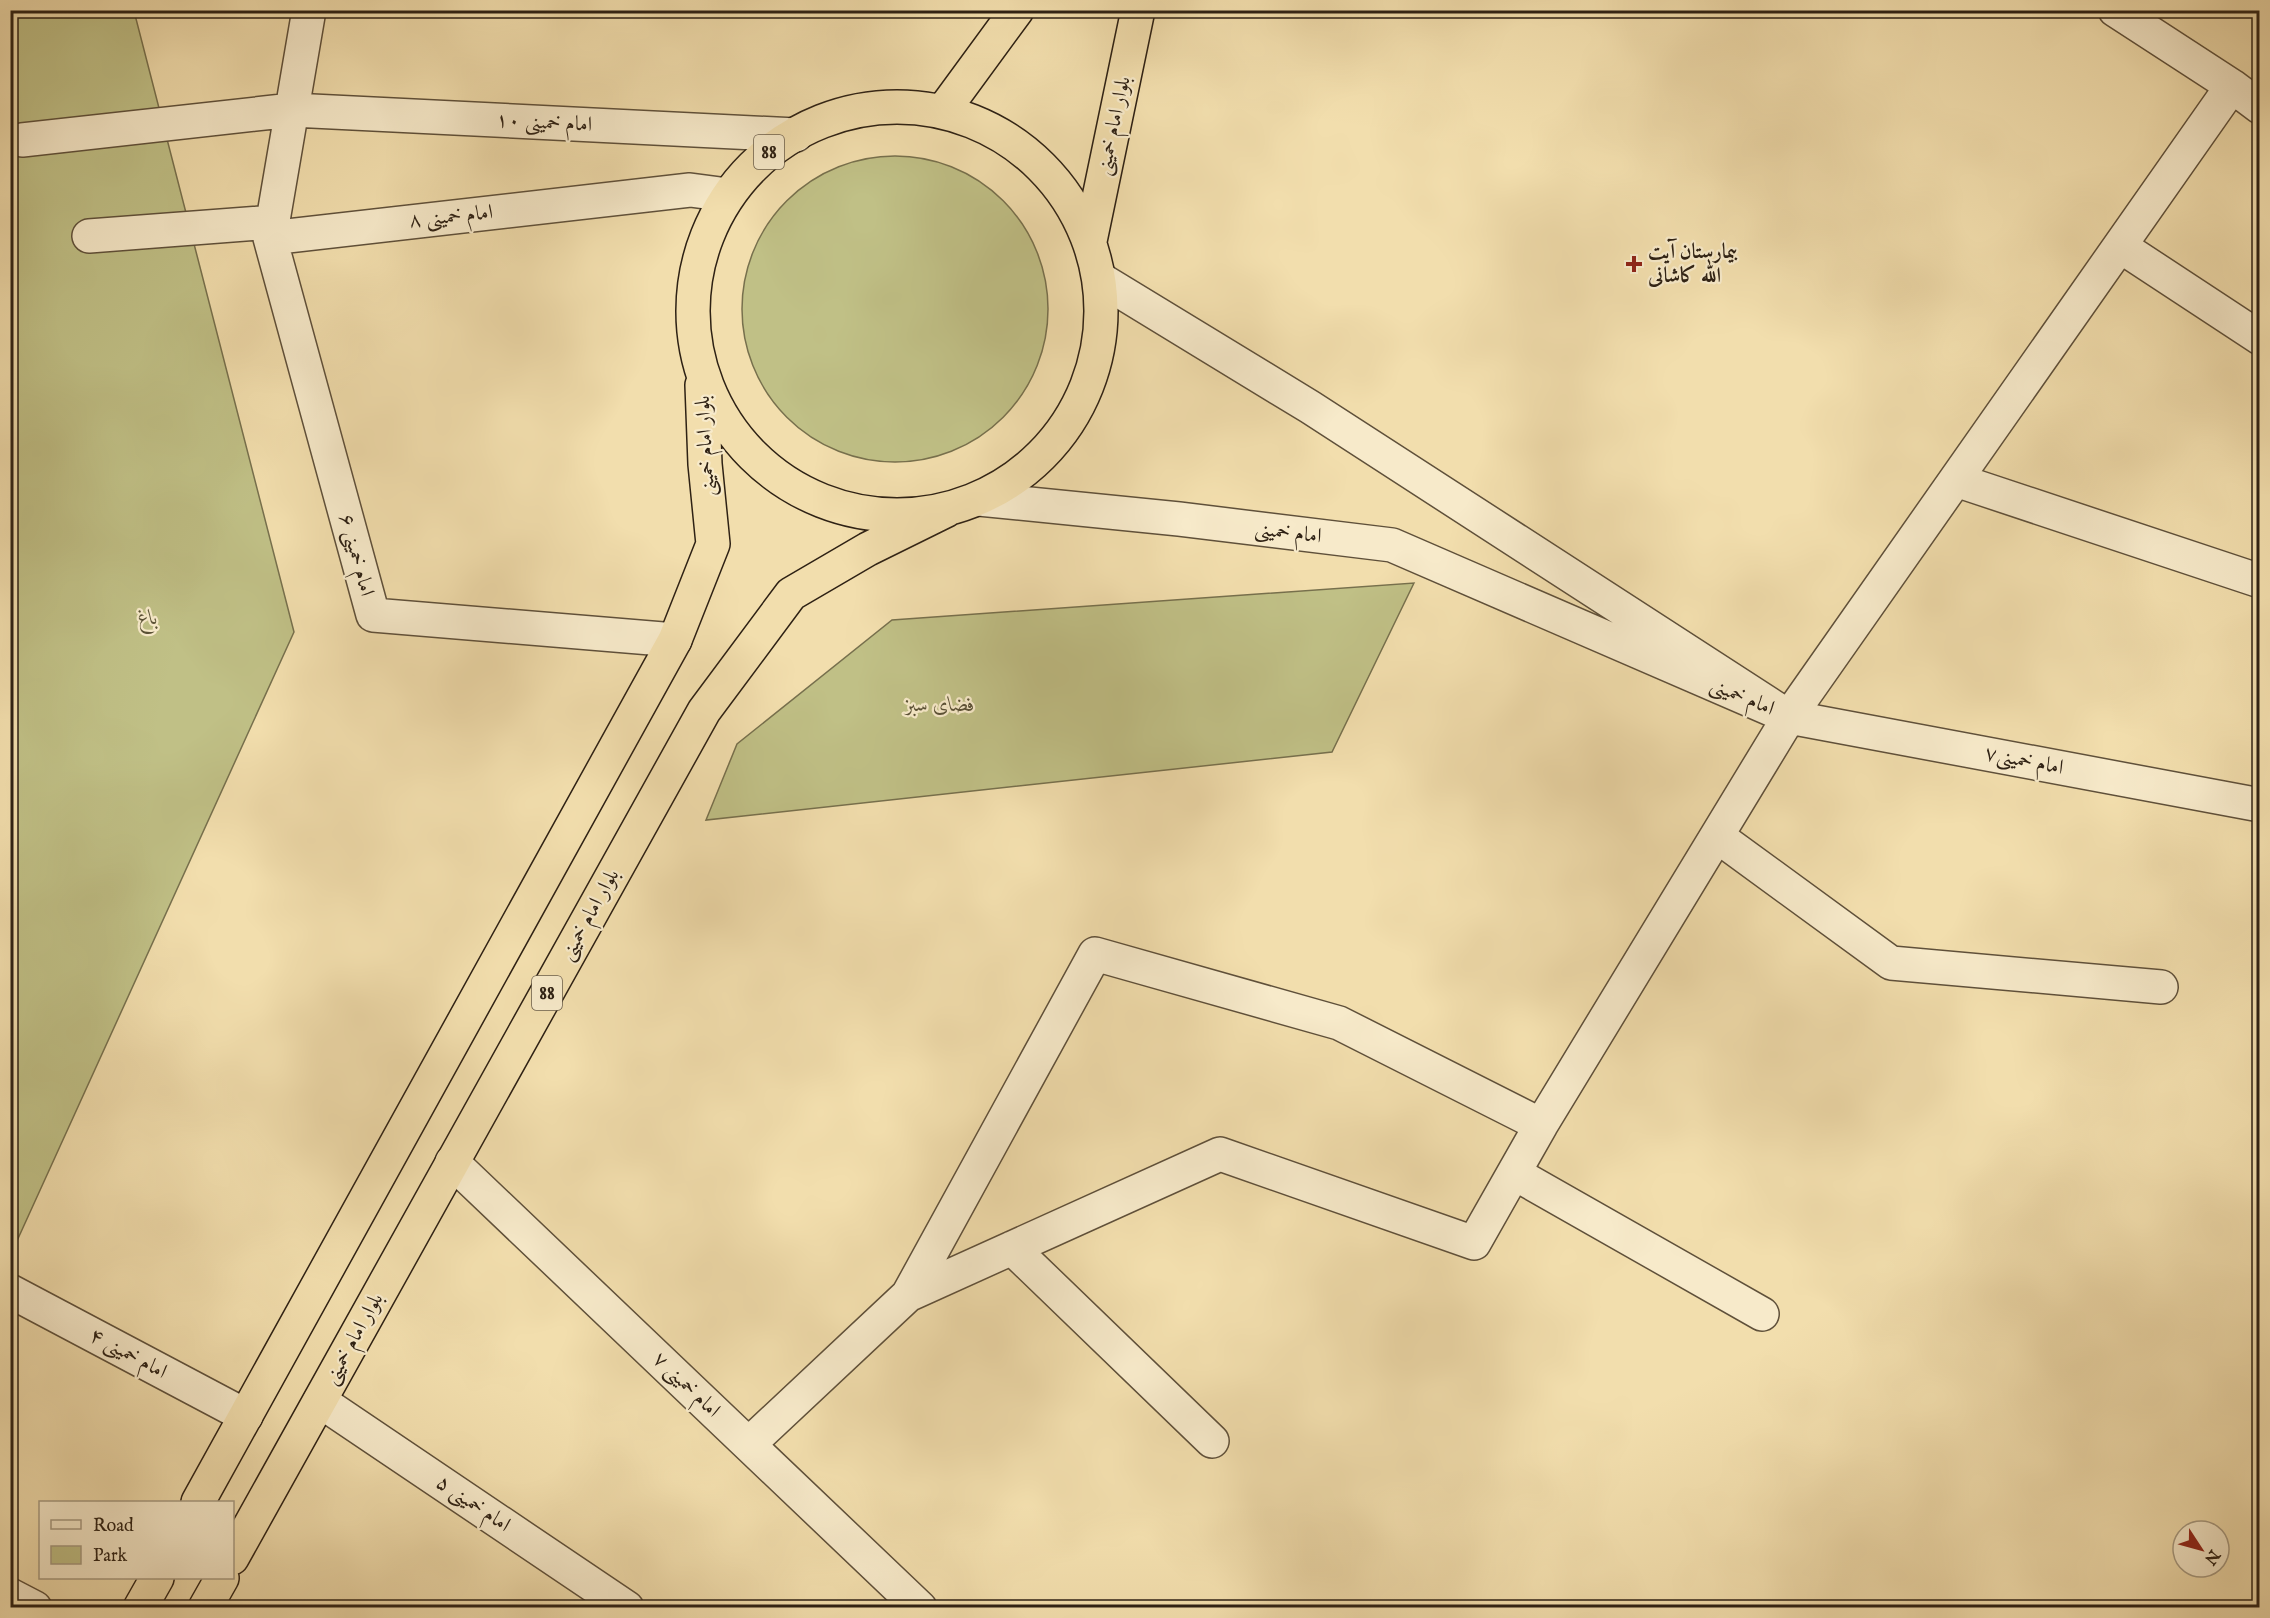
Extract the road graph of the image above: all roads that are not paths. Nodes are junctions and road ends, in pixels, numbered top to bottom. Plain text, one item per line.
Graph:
1 (309, 10) edge
2 (1017, 10) edge
3 (1138, 10) edge
4 (2115, 10) edge
5 (2232, 86) junction
6 (2259, 107) edge
7 (292, 110) junction
8 (943, 111) junction
9 (796, 135) junction
10 (22, 140) dead end
11 (728, 195) junction
12 (271, 230) junction
13 (89, 236) dead end
14 (1090, 241) junction
15 (2120, 246) junction
16 (1100, 279) junction
17 (2259, 338) edge
18 (702, 375) junction
19 (1956, 480) junction
20 (979, 499) junction
21 (947, 510) junction
22 (2259, 581) edge
23 (675, 640) junction
24 (1789, 717) junction
25 (2259, 806) edge
26 (1717, 836) junction
27 (2161, 987) dead end
28 (1541, 1125) junction
29 (452, 1162) junction
30 (1514, 1173) junction
31 (1012, 1248) junction
32 (10, 1291) edge
33 (908, 1296) junction
34 (1762, 1314) dead end
35 (320, 1401) junction
36 (246, 1416) junction
37 (1212, 1441) dead end
38 (749, 1444) junction
39 (199, 1501) edge
40 (234, 1554) edge
41 (156, 1579) edge
42 (221, 1579) edge
43 (10, 1595) edge
44 (35, 1608) edge
45 (140, 1608) edge
46 (205, 1608) edge
47 (627, 1608) edge
48 (920, 1608) edge

1 - 7 street
2 - 8 highway
3 - 14 highway, بلوار امام خمینی / 88
4 - 5 street
5 - 6 street
5 - 15 street
7 - 9 street, امام خمینی ۱۰
7 - 10 street, امام خمینی ۱۰
7 - 12 street
8 - 9 highway, 88
8 - 14 highway, 88
9 - 11 highway, 88
11 - 12 street, امام خمینی ۸
11 - 18 highway, 88
12 - 13 street, امام خمینی ۸
12 - 23 street, امام خمینی ۶
14 - 16 highway, 88
15 - 17 street
15 - 19 street
16 - 20 highway, 88
16 - 24 street, امام خمینی
18 - 21 highway, 88
18 - 23 highway, بلوار امام خمینی / 88
19 - 22 street
19 - 24 street
20 - 21 highway, 88
20 - 24 street, امام خمینی
21 - 29 highway, بلوار امام خمینی / 88
23 - 36 highway, بلوار امام خمینی / 88
24 - 25 street, امام خمینی۷
24 - 26 street
26 - 27 street
26 - 28 street
28 - 30 street
28 - 33 street
29 - 35 highway, بلوار امام خمینی / 88
29 - 38 street, امام خمینی ۷
30 - 31 street
30 - 34 street
31 - 33 street
31 - 37 street
32 - 36 street, امام خمینی ۴
33 - 38 street
35 - 40 highway, بلوار امام خمینی / 88
35 - 47 street, امام خمینی ۵
36 - 39 highway, بلوار امام خمینی / 88
38 - 48 street, امام خمینی ۷
41 - 45 highway
42 - 46 highway
43 - 44 street

